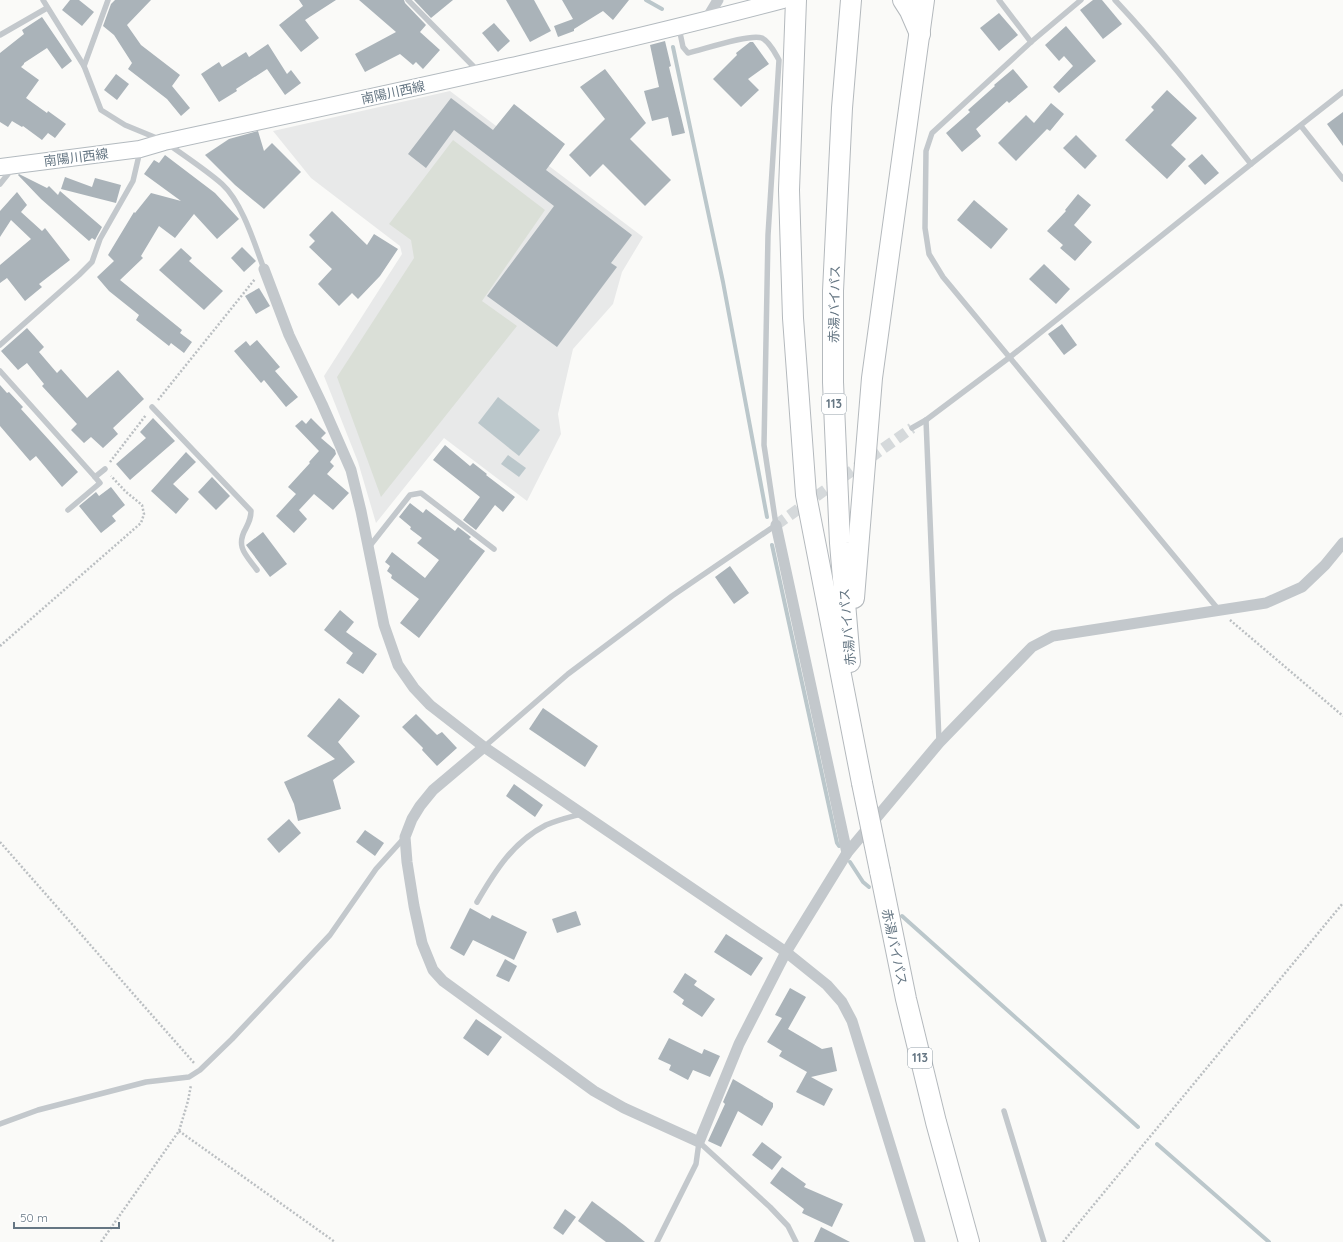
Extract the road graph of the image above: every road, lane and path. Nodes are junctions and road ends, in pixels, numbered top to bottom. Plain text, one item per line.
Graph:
1 (43, 0) edge
2 (108, 0) edge
3 (408, 0) edge
4 (718, 0) edge
5 (783, 0) edge
6 (796, 0) edge
7 (851, 0) edge
8 (903, 0) edge
9 (924, 0) edge
10 (999, 0) edge
11 (1081, 0) edge
12 (1115, 0) edge
13 (47, 8) junction
14 (706, 20) junction
15 (678, 27) junction
16 (920, 34) junction
17 (0, 35) edge
18 (1031, 42) junction
19 (84, 66) junction
20 (480, 73) junction
21 (1343, 94) edge
22 (1301, 126) junction
23 (164, 142) junction
24 (140, 149) junction
25 (1251, 164) junction
26 (7, 166) edge
27 (1343, 179) edge
28 (0, 184) edge
29 (264, 269) junction
30 (0, 345) edge
31 (1010, 357) junction
32 (0, 371) edge
33 (152, 407) junction
34 (926, 420) junction
35 (912, 428) tunnel mouth
36 (105, 469) junction
37 (95, 477) junction
38 (68, 510) dead end
39 (776, 524) junction
40 (1343, 542) edge
41 (369, 548) junction
42 (494, 549) dead end
43 (257, 570) dead end
44 (1218, 609) junction
45 (0, 646) edge
46 (849, 652) junction
47 (1343, 716) edge
48 (939, 743) junction
49 (484, 747) junction
50 (862, 783) junction
51 (582, 814) junction
52 (405, 837) junction
53 (0, 842) edge
54 (846, 853) junction
55 (477, 902) dead end
56 (1343, 903) edge
57 (786, 952) junction
58 (200, 1070) junction
59 (189, 1077) junction
60 (1004, 1111) dead end
61 (0, 1124) edge
62 (179, 1130) junction
63 (699, 1142) junction
64 (101, 1242) edge
65 (335, 1242) edge
66 (657, 1242) edge
67 (796, 1242) edge
68 (920, 1242) edge
69 (969, 1242) edge
70 (1044, 1242) edge
71 (1063, 1242) edge

1 - 13 lane
2 - 19 lane
3 - 20 lane
4 - 14 street
5 - 14 main road, 南陽川西線
6 - 50 highway
7 - 46 highway, 赤湯バイパス / 113
8 - 16 highway
9 - 16 highway
10 - 18 lane
11 - 18 lane
12 - 25 lane
13 - 17 lane
13 - 19 lane
14 - 15 main road, 南陽川西線
15 - 20 main road, 南陽川西線
15 - 39 lane
16 - 46 highway
18 - 31 lane
19 - 23 lane
20 - 23 main road, 南陽川西線
21 - 22 lane
22 - 25 lane
22 - 27 lane
23 - 24 main road, 南陽川西線
23 - 29 lane
24 - 26 main road, 南陽川西線
24 - 30 lane
25 - 31 lane
26 - 28 lane
29 - 33 path
29 - 41 street
31 - 34 lane
31 - 44 lane
32 - 37 lane
33 - 36 path
33 - 43 lane
34 - 35 lane
34 - 48 lane
36 - 37 lane
36 - 45 path
37 - 38 lane
39 - 49 lane
39 - 54 street
40 - 44 street
41 - 42 lane
41 - 49 street
44 - 47 path
44 - 48 street
46 - 50 highway, 赤湯バイパス / 113
48 - 54 street
49 - 51 street
49 - 52 street
50 - 69 highway, 赤湯バイパス / 113, bridge
51 - 55 lane
51 - 57 street
52 - 58 lane
52 - 63 street
53 - 58 path
54 - 57 street
56 - 71 path
57 - 63 street
57 - 68 street
58 - 59 lane
59 - 61 lane
59 - 62 path
60 - 70 lane
62 - 64 path
62 - 65 path
63 - 66 lane
63 - 67 lane

